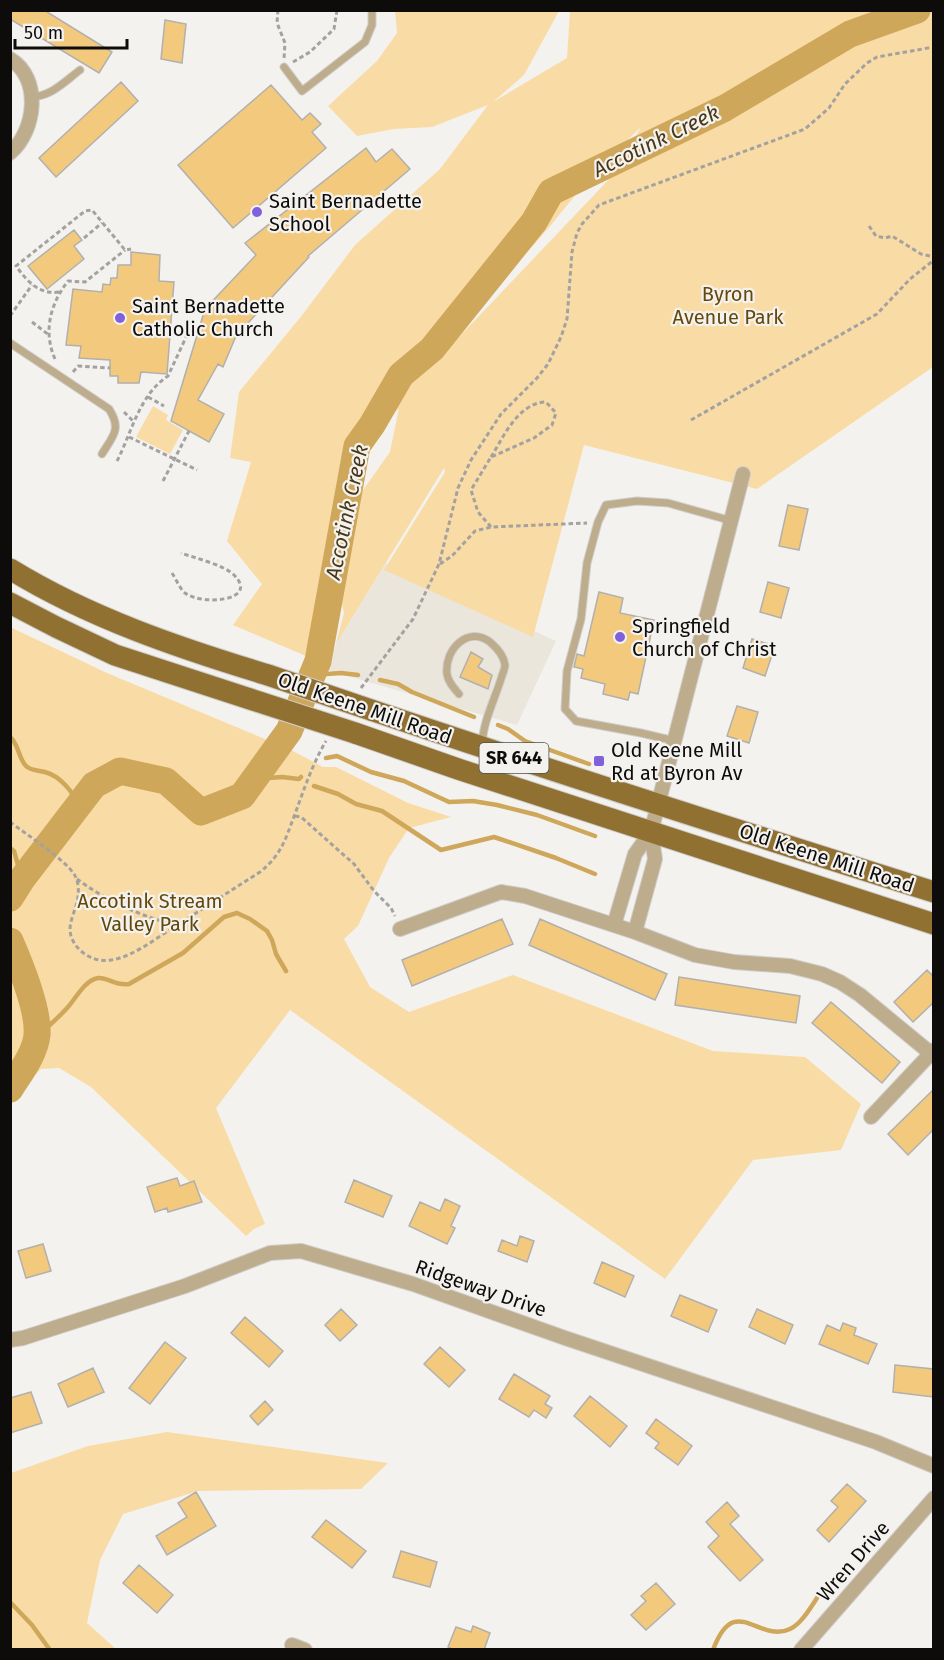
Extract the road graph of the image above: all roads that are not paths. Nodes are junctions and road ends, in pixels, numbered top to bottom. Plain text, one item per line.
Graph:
1 (372, 10) edge
2 (10, 59) edge
3 (284, 67) road end
4 (80, 70) dead end
5 (32, 97) junction
6 (10, 153) edge
7 (10, 343) edge
8 (102, 454) dead end
9 (743, 474) dead end
10 (732, 521) junction
11 (10, 569) edge
12 (10, 603) edge
13 (459, 694) dead end
14 (675, 741) junction
15 (482, 748) junction
16 (658, 803) junction
17 (651, 832) junction
18 (933, 892) edge
19 (933, 924) edge
20 (614, 925) junction
21 (400, 929) road end
22 (635, 932) junction
23 (932, 1053) edge
24 (871, 1117) dead end
25 (10, 1340) edge
26 (933, 1466) edge
27 (933, 1498) edge
28 (292, 1644) dead end
29 (305, 1650) edge
30 (801, 1650) edge

1 - 3 lane
2 - 5 street
4 - 5 lane
5 - 6 street
7 - 8 lane
9 - 10 street
10 - 14 street
10 - 14 lane
11 - 15 main road, Old Keene Mill Road / SR 644, bridge
12 - 17 main road, Old Keene Mill Road / SR 644, bridge
13 - 15 lane
14 - 16 street
15 - 16 main road, Old Keene Mill Road / SR 644
16 - 17 street
16 - 18 main road, Old Keene Mill Road / SR 644
17 - 19 main road, Old Keene Mill Road / SR 644
17 - 20 street
17 - 22 street
20 - 21 street
20 - 22 street
22 - 23 street
23 - 24 street
25 - 26 street, Ridgeway Drive
27 - 30 street, Wren Drive
28 - 29 street

